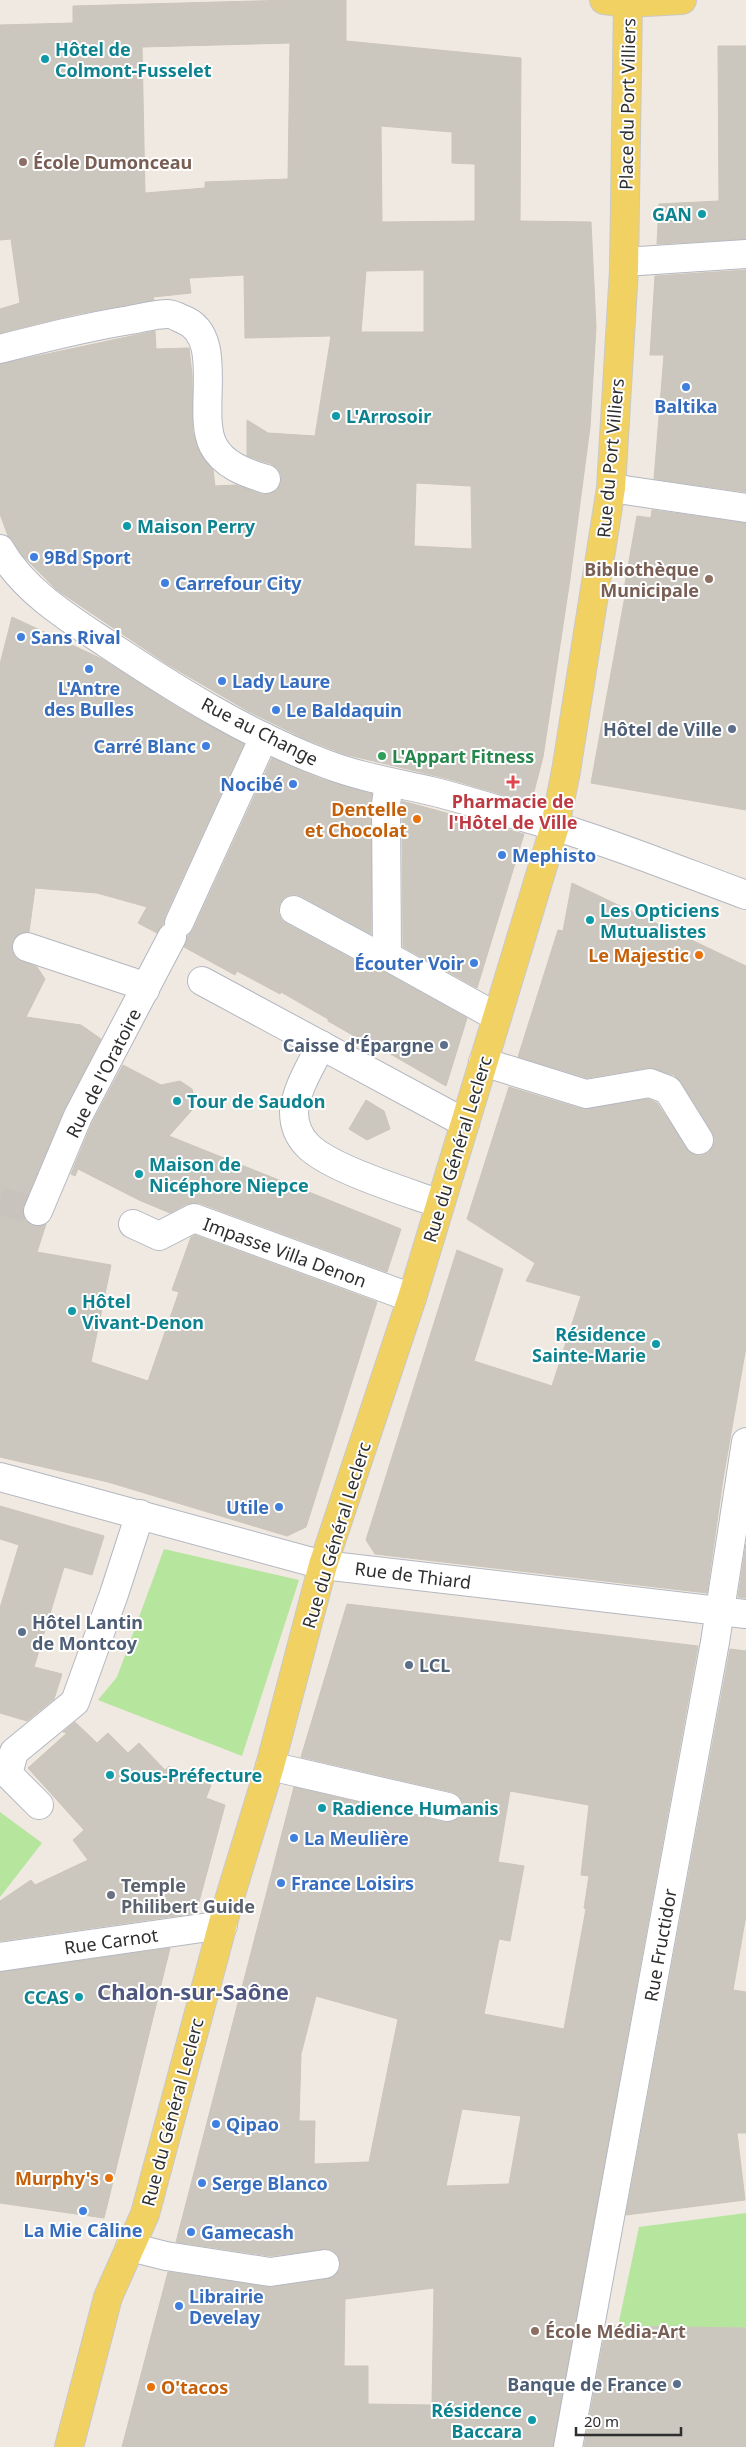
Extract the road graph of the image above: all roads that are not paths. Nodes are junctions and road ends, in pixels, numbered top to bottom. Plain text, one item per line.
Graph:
1 (682, 0) edge
2 (616, 2) edge
3 (626, 205) joint
4 (746, 254) edge
5 (624, 262) junction
6 (0, 349) edge
7 (266, 479) dead end
8 (611, 488) junction
9 (746, 508) edge
10 (1, 560) edge
11 (264, 737) junction
12 (390, 783) junction
13 (555, 826) junction
14 (746, 894) edge
15 (294, 910) dead end
16 (26, 947) dead end
17 (387, 956) junction
18 (202, 981) dead end
19 (145, 990) junction
20 (497, 1017) junction
21 (321, 1045) junction
22 (483, 1062) junction
23 (465, 1123) junction
24 (699, 1140) dead end
25 (440, 1204) junction
26 (38, 1211) dead end
27 (133, 1224) dead end
28 (412, 1298) junction
29 (746, 1442) edge
30 (0, 1477) edge
31 (140, 1514) junction
32 (324, 1565) junction
33 (733, 1612) edge
34 (270, 1766) junction
35 (39, 1805) dead end
36 (448, 1807) dead end
37 (223, 1925) junction
38 (0, 1957) edge
39 (130, 2247) junction
40 (325, 2264) dead end
41 (69, 2447) edge
42 (568, 2447) edge

1 - 2 main road
2 - 3 main road, Place du Port Villiers
3 - 5 main road, Rue du Port Villiers
4 - 5 street
5 - 8 main road, Rue du Port Villiers
6 - 7 street
8 - 9 street
8 - 13 main road, Rue du Port Villiers
10 - 11 street, Rue au Change
11 - 12 street, Rue au Change
11 - 19 street, Rue de l'Oratoire
12 - 13 street, Rue au Change
12 - 17 street
13 - 14 street, Rue au Change
13 - 20 main road, Rue du Général Leclerc
15 - 17 street
16 - 19 street
17 - 20 street
18 - 21 street
19 - 26 street, Rue de l'Oratoire
20 - 22 main road, Rue du Général Leclerc
21 - 23 street
21 - 25 street
22 - 23 main road, Rue du Général Leclerc
22 - 24 street
23 - 25 main road, Rue du Général Leclerc
25 - 28 main road, Rue du Général Leclerc
27 - 28 street, Impasse Villa Denon
28 - 32 main road, Rue du Général Leclerc
29 - 33 street, Rue Fructidor
30 - 31 street, Rue de Thiard
31 - 32 street, Rue de Thiard
31 - 35 street
32 - 33 street, Rue de Thiard
32 - 34 main road, Rue du Général Leclerc
33 - 42 street, Rue Fructidor
34 - 36 street
34 - 37 main road, Rue du Général Leclerc
37 - 38 street, Rue Carnot
37 - 39 main road, Rue du Général Leclerc
39 - 40 street
39 - 41 main road, Rue du Général Leclerc

